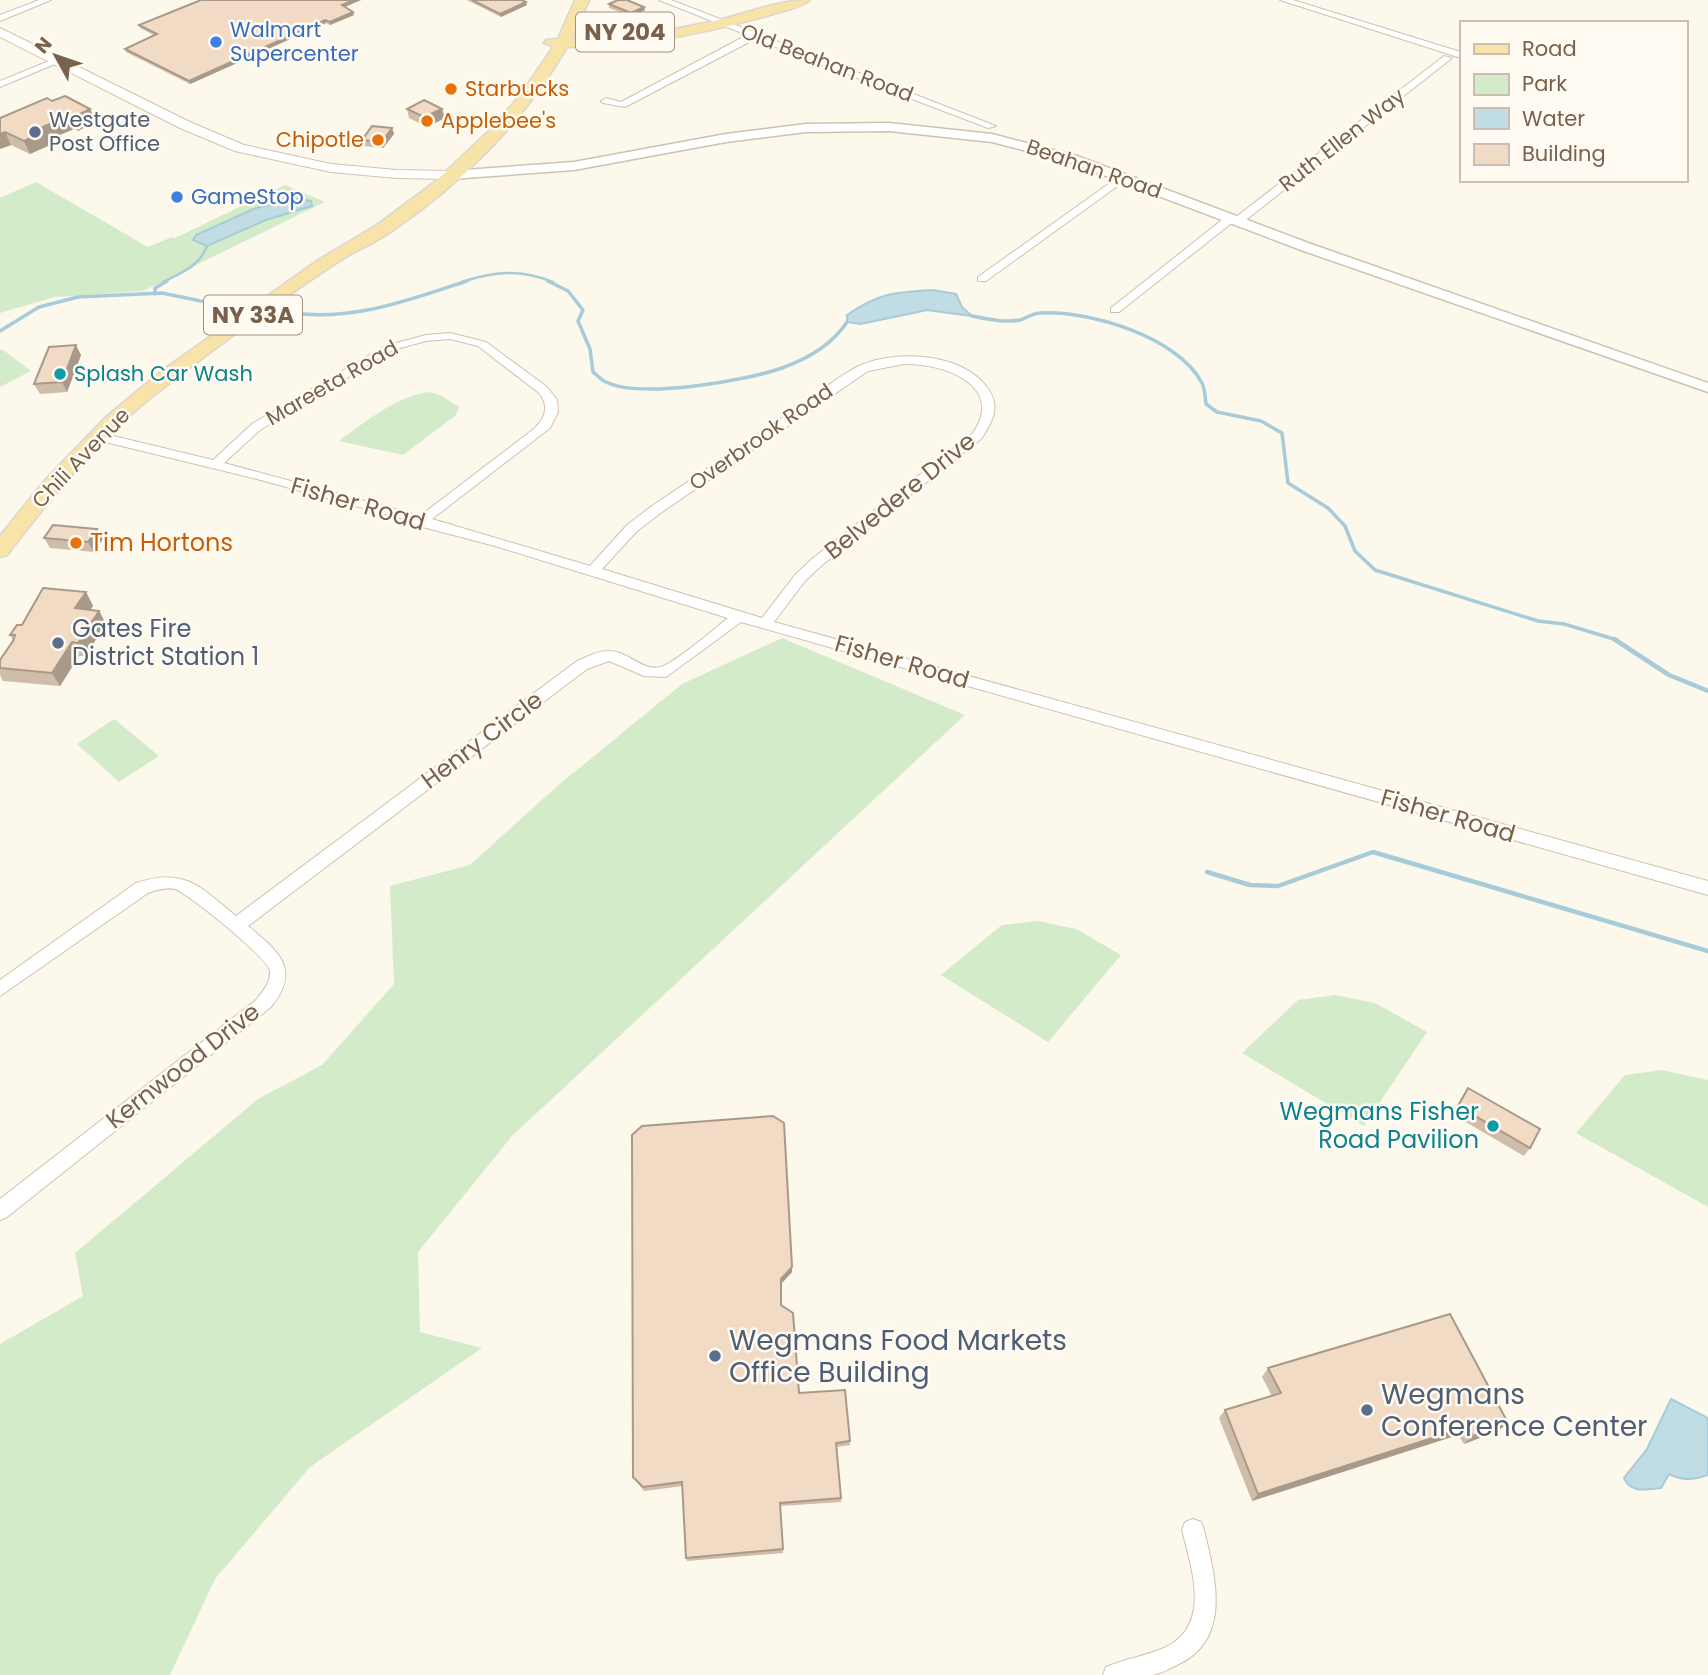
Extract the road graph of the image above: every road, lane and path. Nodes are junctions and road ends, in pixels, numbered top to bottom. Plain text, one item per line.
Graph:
1 (47, 0) edge
2 (568, 0) edge
3 (582, 0) edge
4 (663, 0) edge
5 (782, 0) edge
6 (803, 0) edge
7 (1284, 0) edge
8 (0, 18) edge
9 (717, 20) junction
10 (0, 32) edge
11 (752, 36) junction
12 (557, 41) junction
13 (616, 41) junction
14 (1460, 55) edge
15 (1447, 58) dead end
16 (57, 61) junction
17 (545, 70) junction
18 (0, 84) edge
19 (607, 101) dead end
20 (991, 126) dead end
21 (433, 174) junction
22 (451, 175) junction
23 (1125, 177) junction
24 (1234, 219) junction
25 (342, 252) junction
26 (982, 279) dead end
27 (1115, 310) dead end
28 (952, 369) joint
29 (1708, 388) edge
30 (97, 436) junction
31 (216, 464) junction
32 (420, 522) junction
33 (0, 550) edge
34 (594, 570) junction
35 (739, 617) junction
36 (765, 624) junction
37 (1708, 888) edge
38 (235, 926) junction
39 (0, 989) edge
40 (0, 1211) edge
41 (1193, 1530) dead end
42 (1114, 1675) edge

1 - 8 street
2 - 12 main road, Chili Avenue / NY 33A
3 - 12 main road, Chili Avenue / NY 33A
4 - 9 street, Old Beahan Road
5 - 9 main road, NY 204
6 - 9 main road, NY 204
7 - 14 street
9 - 11 street, Old Beahan Road
9 - 12 main road, NY 204
9 - 13 main road, NY 204
10 - 16 main road
11 - 19 street
11 - 20 street, Old Beahan Road
12 - 13 main road
12 - 17 main road, Chili Avenue / NY 33A
12 - 21 main road, Chili Avenue / NY 33A
13 - 17 main road, NY 204
15 - 24 street, Ruth Ellen Way
16 - 18 street
16 - 21 main road
17 - 22 main road, Chili Avenue / NY 33A
21 - 22 main road
21 - 25 main road, Chili Avenue / NY 33A
22 - 23 street, Beahan Road
22 - 25 main road, Chili Avenue / NY 33A
23 - 24 street, Beahan Road
23 - 26 street
24 - 27 street, Ruth Ellen Way
24 - 29 street, Beahan Road
25 - 30 main road, Chili Avenue / NY 33A
28 - 34 street, Overbrook Road
28 - 36 street, Belvedere Drive
30 - 31 street, Fisher Road
30 - 33 main road, Chili Avenue / NY 33A
31 - 32 street, Fisher Road
31 - 32 street, Mareeta Road
32 - 34 street, Fisher Road
34 - 35 street, Fisher Road
35 - 36 street, Fisher Road
35 - 38 street, Henry Circle
36 - 37 street, Fisher Road
38 - 39 street, Kernwood Drive
38 - 40 street, Kernwood Drive
41 - 42 street

